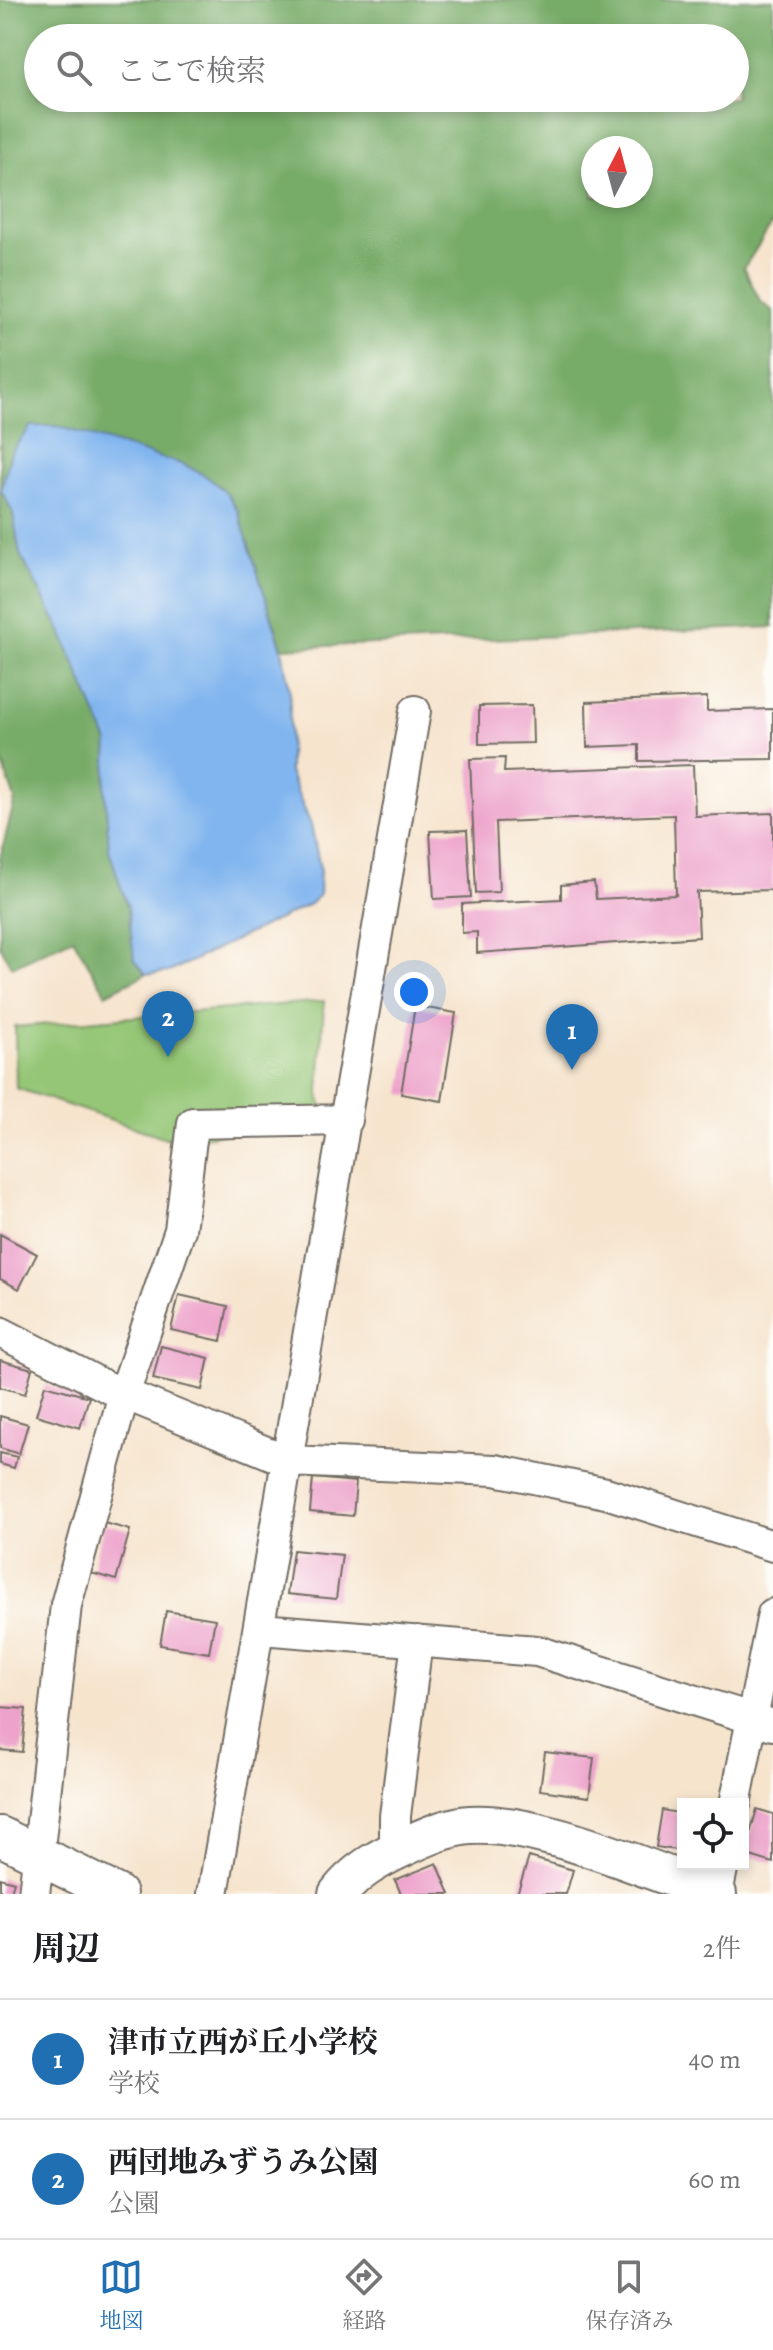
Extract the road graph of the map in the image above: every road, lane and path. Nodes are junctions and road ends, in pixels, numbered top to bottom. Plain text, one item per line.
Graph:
1 (415, 711) dead end
2 (347, 1120) junction
3 (0, 1332) edge
4 (124, 1394) junction
5 (288, 1461) junction
6 (773, 1546) edge
7 (773, 1614) edge
8 (260, 1629) junction
9 (417, 1641) junction
10 (762, 1721) edge
11 (737, 1798) edge
12 (0, 1836) edge
13 (395, 1850) junction
14 (39, 1856) junction
15 (722, 1870) edge
16 (34, 1894) edge
17 (117, 1894) edge
18 (213, 1894) edge
19 (338, 1894) edge
20 (717, 1894) edge

1 - 2 street
2 - 4 street
2 - 5 street
3 - 4 street
4 - 5 street
4 - 14 street
5 - 6 street
5 - 8 street
7 - 10 street
8 - 9 street
8 - 18 street
9 - 10 street
9 - 13 street
10 - 11 street
12 - 14 street
13 - 19 street
13 - 20 street
14 - 16 street
14 - 17 street
15 - 20 street

